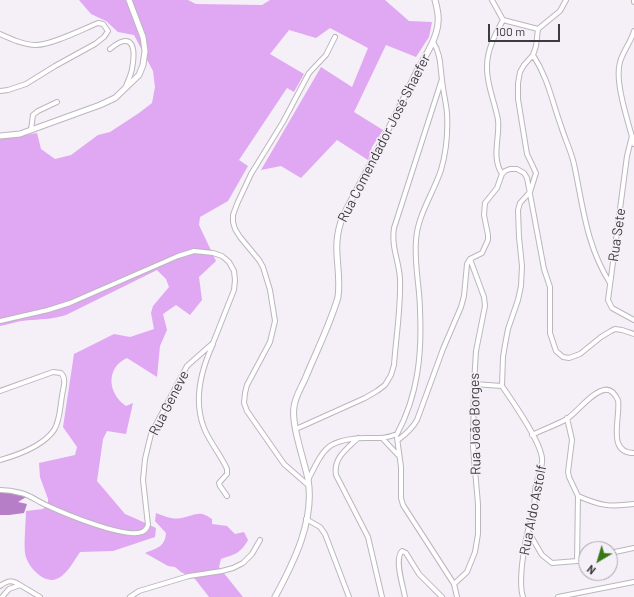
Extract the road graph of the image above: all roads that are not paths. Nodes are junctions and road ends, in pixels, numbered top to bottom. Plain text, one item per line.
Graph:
1 (129, 0) edge
2 (435, 0) edge
3 (492, 0) edge
4 (566, 0) edge
5 (503, 20) junction
6 (538, 29) junction
7 (634, 31) edge
8 (0, 34) edge
9 (335, 37) dead end
10 (433, 42) junction
11 (110, 49) dead end
12 (533, 55) junction
13 (442, 79) junction
14 (126, 89) junction
15 (0, 91) edge
16 (56, 102) dead end
17 (32, 130) junction
18 (0, 136) edge
19 (632, 136) junction
20 (634, 144) edge
21 (502, 174) junction
22 (529, 194) junction
23 (470, 259) junction
24 (610, 283) junction
25 (634, 320) edge
26 (0, 321) edge
27 (634, 334) edge
28 (213, 343) junction
29 (474, 384) junction
30 (502, 386) junction
31 (0, 391) edge
32 (567, 418) junction
33 (296, 429) junction
34 (397, 434) junction
35 (532, 434) junction
36 (358, 438) junction
37 (383, 439) junction
38 (398, 440) junction
39 (634, 453) edge
40 (400, 457) junction
41 (0, 460) edge
42 (308, 483) junction
43 (0, 490) edge
44 (227, 496) dead end
45 (578, 496) junction
46 (634, 504) edge
47 (306, 519) junction
48 (528, 531) junction
49 (260, 540) dead end
50 (578, 541) edge
51 (634, 548) edge
52 (618, 552) edge
53 (578, 561) edge
54 (634, 582) edge
55 (454, 584) junction
56 (20, 585) junction
57 (0, 586) edge
58 (2, 597) edge
59 (40, 597) edge
60 (130, 597) edge
61 (275, 597) edge
62 (349, 597) edge
63 (382, 597) edge
64 (405, 597) edge
65 (442, 597) edge
66 (457, 597) edge
67 (523, 597) edge
68 (558, 597) edge

1 - 14 street
2 - 10 street, Rua Comendador José Shaefer
3 - 5 street
4 - 6 street
5 - 6 street
5 - 21 street
6 - 12 street
7 - 19 street
8 - 15 street
9 - 42 street
10 - 13 street
10 - 33 street, Rua Comendador José Shaefer
11 - 14 street
12 - 22 street
12 - 24 street
13 - 33 street
13 - 34 street
14 - 17 street
16 - 17 street
17 - 18 street
19 - 20 street
19 - 24 street, Rua Sete
21 - 22 street
21 - 23 street
22 - 27 street
22 - 30 street
23 - 29 street, Rua João Borges
23 - 38 street
24 - 25 street, Rua Sete
26 - 28 street, Rua Geneve
28 - 43 street, Rua Geneve
28 - 44 street
29 - 30 street
29 - 55 street, Rua João Borges
30 - 35 street, Rua Aldo Astolf
31 - 41 street
32 - 35 street
32 - 39 street
32 - 45 street
33 - 42 street, Rua Comendador José Shaefer
34 - 37 street
34 - 38 street
35 - 48 street, Rua Aldo Astolf
36 - 37 street
36 - 42 street
36 - 63 street
37 - 40 street
38 - 40 street
40 - 55 street
42 - 47 street, Rua Comendador José Shaefer
45 - 46 street
45 - 50 street
47 - 61 street, Rua Comendador José Shaefer
47 - 62 street
48 - 53 street
48 - 67 street, Rua Aldo Astolf
49 - 60 street
51 - 52 street
54 - 68 street
55 - 66 street
56 - 57 street
56 - 58 street
56 - 59 street
64 - 65 street

